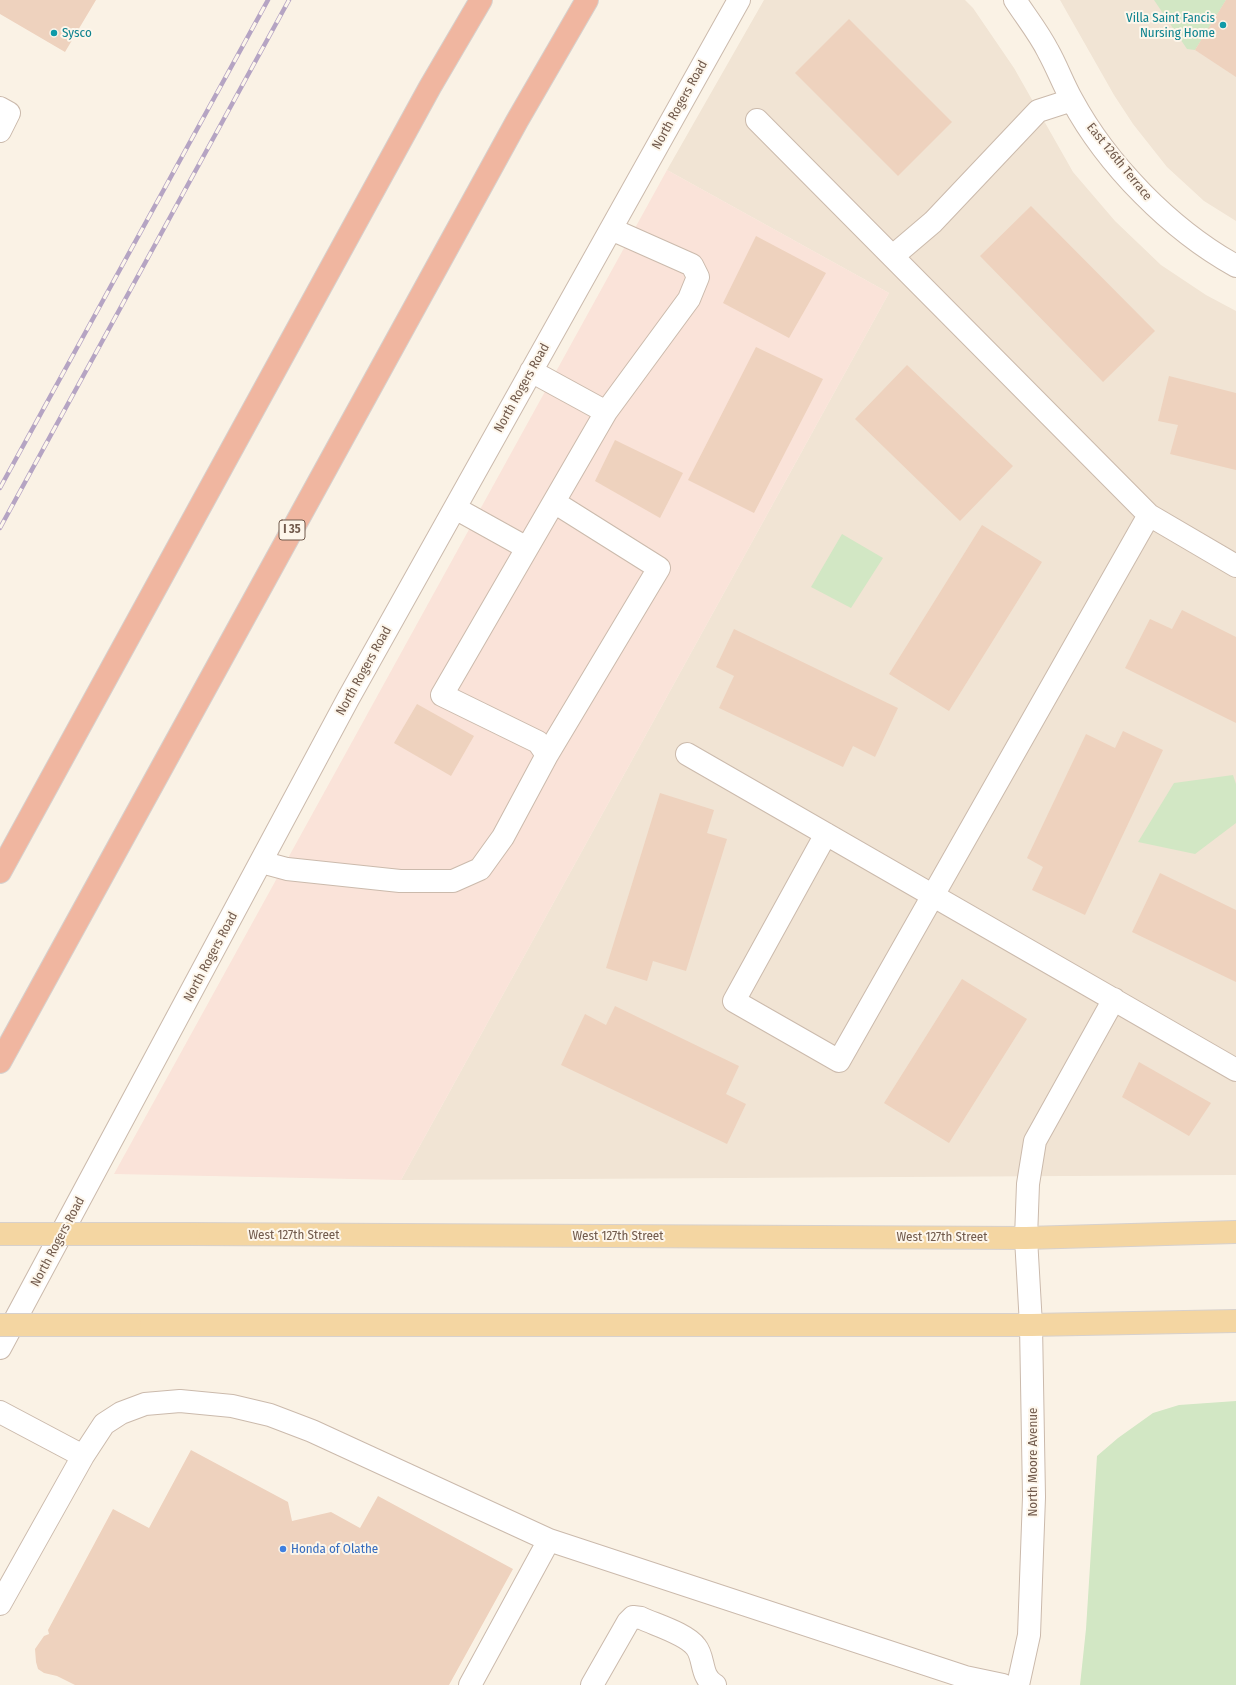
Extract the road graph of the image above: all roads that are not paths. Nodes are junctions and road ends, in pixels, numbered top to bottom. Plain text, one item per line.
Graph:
1 (480, 0) edge
2 (587, 0) edge
3 (739, 0) edge
4 (1015, 0) edge
5 (1072, 100) junction
6 (0, 108) edge
7 (756, 120) dead end
8 (0, 131) edge
9 (611, 229) junction
10 (893, 256) junction
11 (1236, 266) edge
12 (532, 372) junction
13 (606, 412) junction
14 (554, 502) junction
15 (455, 508) junction
16 (1150, 515) junction
17 (527, 548) junction
18 (1236, 566) edge
19 (687, 754) dead end
20 (547, 755) junction
21 (826, 834) junction
22 (261, 862) junction
23 (0, 872) edge
24 (933, 896) junction
25 (1114, 999) junction
26 (0, 1062) edge
27 (1236, 1070) edge
28 (1236, 1232) edge
29 (0, 1234) edge
30 (1026, 1238) junction
31 (1236, 1321) edge
32 (0, 1325) edge
33 (1031, 1325) junction
34 (0, 1348) edge
35 (0, 1412) edge
36 (83, 1456) junction
37 (548, 1540) junction
38 (0, 1604) edge
39 (706, 1681) edge
40 (470, 1685) edge
41 (592, 1685) edge
42 (1003, 1685) edge
43 (1018, 1685) edge

1 - 23 highway
2 - 26 highway, I 35
3 - 9 street, North Rogers Road
4 - 5 street, East 126th Terrace
5 - 10 street
5 - 11 street, East 126th Terrace
6 - 8 street
7 - 10 street
9 - 12 street, North Rogers Road
9 - 13 street
10 - 16 street
12 - 13 street
12 - 15 street, North Rogers Road
13 - 14 street
14 - 17 street
14 - 20 street
15 - 17 street
15 - 22 street, North Rogers Road
16 - 18 street
16 - 24 street
17 - 20 street
19 - 21 street
20 - 22 street
21 - 24 street
21 - 24 street
22 - 34 street, North Rogers Road
24 - 25 street
25 - 27 street
25 - 30 street, North Moore Avenue
28 - 30 main road, West 127th Street
29 - 30 main road, West 127th Street, bridge
30 - 33 street, North Moore Avenue
31 - 33 main road
32 - 33 main road, bridge
33 - 43 street, North Moore Avenue
35 - 36 street
36 - 37 street
36 - 38 street
37 - 40 street
37 - 42 street
39 - 41 street

